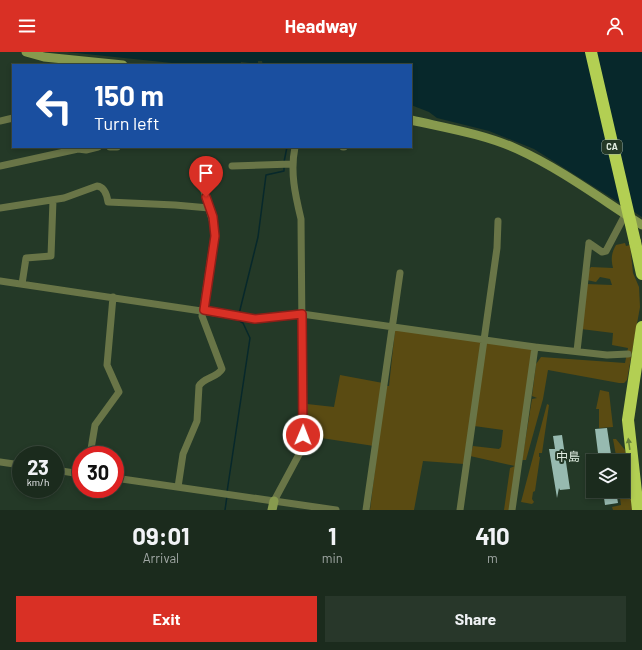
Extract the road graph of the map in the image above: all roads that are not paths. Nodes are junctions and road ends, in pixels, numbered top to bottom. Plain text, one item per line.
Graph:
1 (26, 52) edge
2 (591, 52) edge
3 (599, 52) edge
4 (114, 64) edge
5 (12, 118) edge
6 (412, 120) edge
7 (0, 121) edge
8 (78, 148) edge
9 (94, 148) edge
10 (295, 148) edge
11 (292, 164) junction
12 (0, 166) edge
13 (232, 166) dead end
14 (202, 184) dead end
15 (53, 200) junction
16 (0, 208) edge
17 (209, 208) junction
18 (625, 215) junction
19 (498, 221) dead end
20 (642, 225) edge
21 (638, 240) edge
22 (400, 273) dead end
23 (642, 274) edge
24 (0, 281) edge
25 (22, 284) junction
26 (113, 297) junction
27 (204, 310) junction
28 (302, 314) junction
29 (392, 327) junction
30 (642, 327) edge
31 (484, 339) junction
32 (535, 347) junction
33 (577, 351) junction
34 (628, 354) dead end
35 (92, 446) edge
36 (0, 462) edge
37 (12, 464) edge
38 (124, 479) edge
39 (178, 487) junction
40 (273, 505) edge
41 (336, 510) edge
42 (366, 510) edge
43 (460, 510) edge
44 (512, 510) edge
45 (638, 510) edge

1 - 4 street
2 - 21 highway, CA, bridge
3 - 21 highway, CA
5 - 7 street
6 - 18 street
8 - 9 street
8 - 12 street
10 - 11 street
11 - 13 street
11 - 28 street
14 - 17 street
15 - 16 street
15 - 17 street
15 - 25 street
17 - 27 street
18 - 20 street
18 - 33 street
19 - 31 street
21 - 23 highway, CA
22 - 29 street
24 - 25 street
25 - 26 street
26 - 27 street
26 - 35 street
27 - 28 street
27 - 39 street
28 - 29 street
28 - 40 street
29 - 31 street
29 - 42 street
45 -> 30 highway
31 - 32 street
31 - 43 street
32 - 33 street
32 - 44 street
33 - 34 street
36 - 37 street
38 - 39 street
39 - 40 street
40 - 41 street

